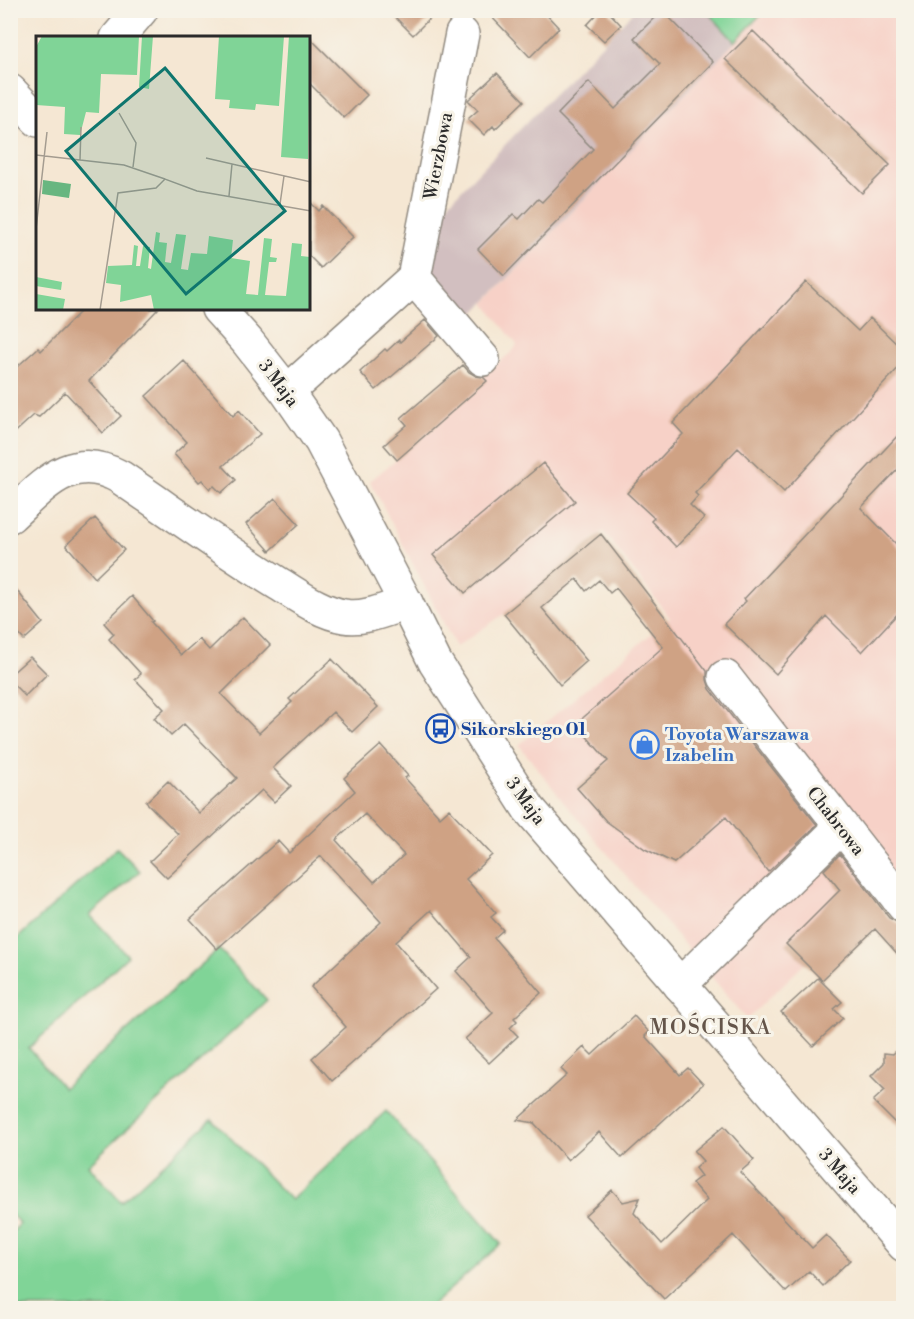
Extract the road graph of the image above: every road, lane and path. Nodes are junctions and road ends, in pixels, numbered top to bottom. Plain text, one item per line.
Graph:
1 (141, 10) edge
2 (462, 34) dead end
3 (119, 36) edge
4 (10, 91) edge
5 (36, 115) edge
6 (414, 278) junction
7 (219, 310) edge
8 (483, 359) dead end
9 (287, 392) junction
10 (10, 516) edge
11 (406, 603) junction
12 (725, 677) dead end
13 (841, 827) junction
14 (903, 906) edge
15 (680, 985) junction
16 (903, 1245) edge

1 - 3 main road
2 - 6 main road, Wierzbowa
4 - 5 main road
6 - 8 main road
6 - 9 main road
7 - 9 main road, 3 Maja
9 - 11 main road, 3 Maja
10 - 11 main road
11 - 15 main road, 3 Maja
12 - 13 main road, Chabrowa
13 - 14 main road, Chabrowa
13 - 15 main road
15 - 16 main road, 3 Maja

